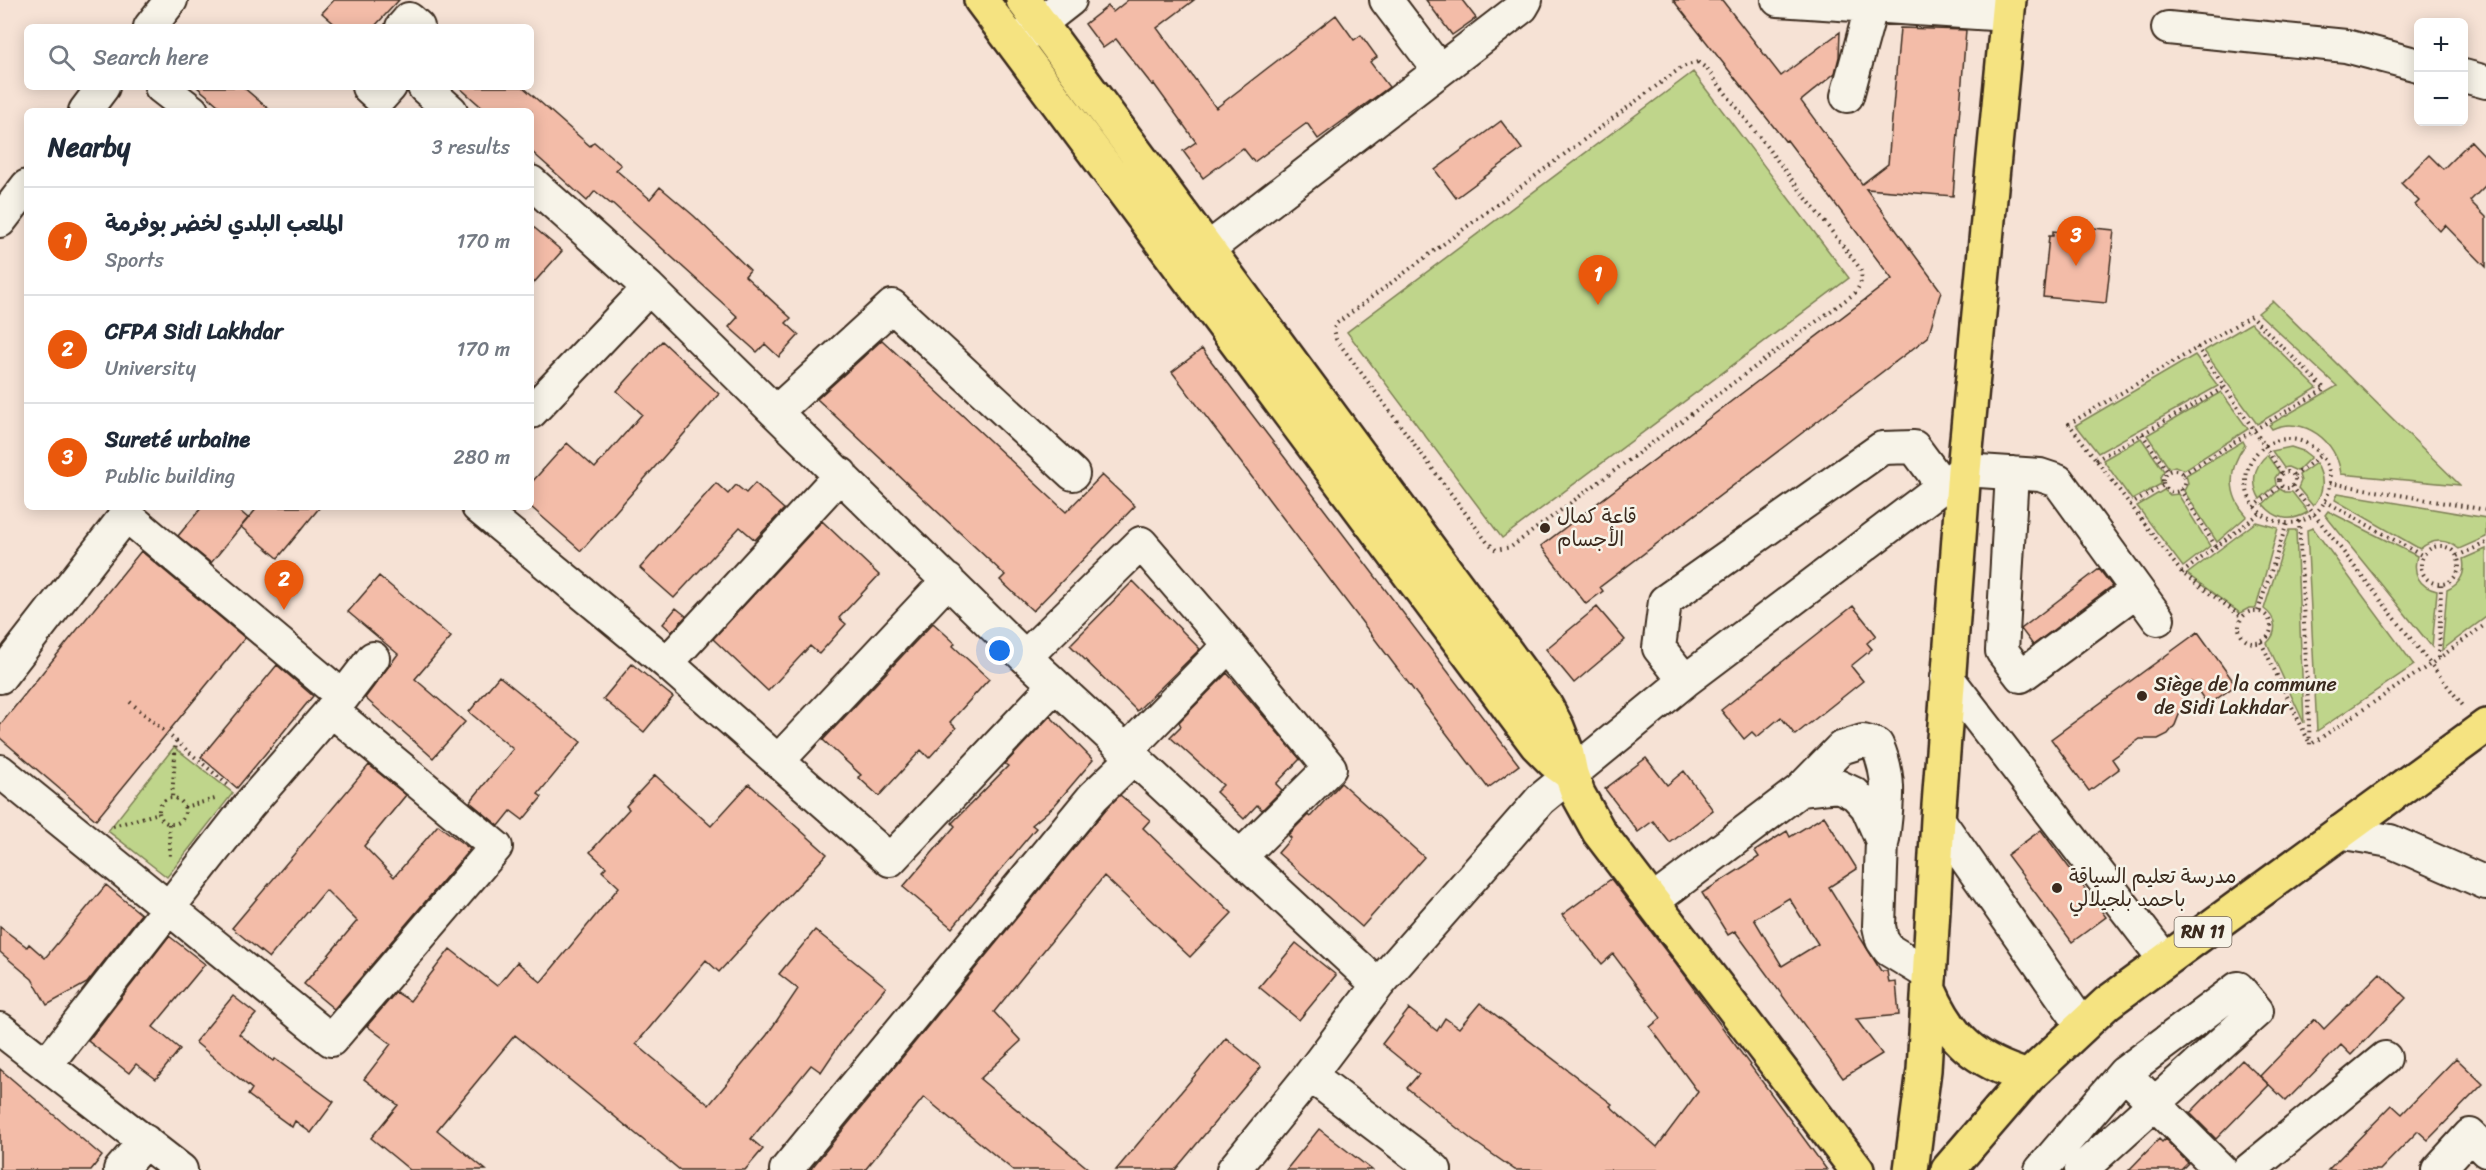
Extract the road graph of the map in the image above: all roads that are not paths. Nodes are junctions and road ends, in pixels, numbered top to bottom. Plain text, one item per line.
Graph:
1 (171, 0) edge
2 (981, 0) edge
3 (1070, 0) edge
4 (1386, 0) edge
5 (1526, 0) edge
6 (1778, 0) edge
7 (1871, 8) junction
8 (2008, 8) edge
9 (1031, 11) edge
10 (152, 24) edge
11 (2168, 28) dead end
12 (1015, 44) junction
13 (2414, 63) edge
14 (1439, 70) junction
15 (101, 90) edge
16 (165, 90) edge
17 (371, 90) edge
18 (387, 90) edge
19 (427, 90) edge
20 (1847, 96) dead end
21 (87, 108) edge
22 (188, 108) edge
23 (448, 108) edge
24 (534, 185) edge
25 (24, 190) edge
26 (0, 221) edge
27 (1208, 249) junction
28 (649, 288) junction
29 (534, 405) edge
30 (776, 412) junction
31 (2012, 472) junction
32 (841, 474) junction
33 (1073, 474) dead end
34 (1954, 478) junction
35 (482, 510) edge
36 (948, 580) junction
37 (2127, 596) junction
38 (2158, 619) dead end
39 (1229, 645) junction
40 (1025, 657) junction
41 (374, 658) dead end
42 (667, 663) junction
43 (0, 677) edge
44 (1947, 677) junction
45 (1685, 681) junction
46 (1055, 685) junction
47 (337, 704) junction
48 (2483, 727) edge
49 (1129, 754) junction
50 (779, 760) junction
51 (0, 771) edge
52 (1571, 774) junction
53 (1800, 790) junction
54 (1938, 819) junction
55 (2339, 832) junction
56 (1882, 841) junction
57 (1240, 858) junction
58 (2486, 883) edge
59 (1652, 902) junction
60 (169, 910) junction
61 (2165, 960) junction
62 (1929, 982) junction
63 (1378, 985) junction
64 (2082, 1025) junction
65 (0, 1029) edge
66 (2385, 1058) dead end
67 (46, 1065) junction
68 (2124, 1073) junction
69 (1310, 1075) junction
70 (2028, 1077) junction
71 (2155, 1103) junction
72 (145, 1141) junction
73 (2486, 1151) edge
74 (120, 1170) edge
75 (181, 1170) edge
76 (786, 1170) edge
77 (1233, 1170) edge
78 (1435, 1170) edge
79 (1857, 1170) edge
80 (1911, 1170) edge
81 (1948, 1170) edge
82 (2041, 1170) edge
83 (2081, 1170) edge
84 (2221, 1170) edge
85 (2249, 1170) edge
86 (2438, 1170) edge

1 - 10 street
2 - 12 main road
3 - 9 street
4 - 14 street
5 - 14 street
6 - 7 street
7 - 8 street
7 - 20 street
8 - 34 main road
9 - 12 street
9 - 27 main road
11 - 13 street
12 - 52 main road
14 - 27 street
15 - 21 street
16 - 22 street
17 - 18 street
19 - 23 street
24 - 28 street
25 - 26 street
27 - 52 main road
28 - 29 street
28 - 30 street
30 - 32 street
30 - 33 street
31 - 34 street
31 - 37 street
31 - 37 street
32 - 36 street
32 - 42 street
34 - 44 main road
34 - 45 street
34 - 45 street
35 - 42 street
36 - 40 street
36 - 50 street
37 - 38 street
39 - 40 street
39 - 49 street
39 - 57 street
40 - 46 street
41 - 47 street
42 - 50 street
43 - 47 street
44 - 54 main road
44 - 61 street
45 - 52 street
46 - 49 street
46 - 50 street
47 - 60 street
47 - 60 street
48 - 55 main road, RN 11
49 - 57 street
49 - 76 street
51 - 60 street
52 - 59 main road
52 - 63 street
53 - 56 street
53 - 56 street
53 - 59 street
54 - 62 main road
54 - 64 street
55 - 58 street
55 - 61 main road, RN 11
56 - 62 street
57 - 63 street
59 - 79 main road
60 - 67 street
61 - 64 main road, RN 11
62 - 70 main road
62 - 80 main road
63 - 69 street
64 - 70 main road, RN 11
65 - 67 street
66 - 85 street
67 - 72 street
68 - 71 street
68 - 71 street
68 - 82 street
69 - 77 street
69 - 78 street
70 - 81 main road, RN 11
71 - 83 street
71 - 84 street
72 - 74 street
72 - 75 street
73 - 86 street

